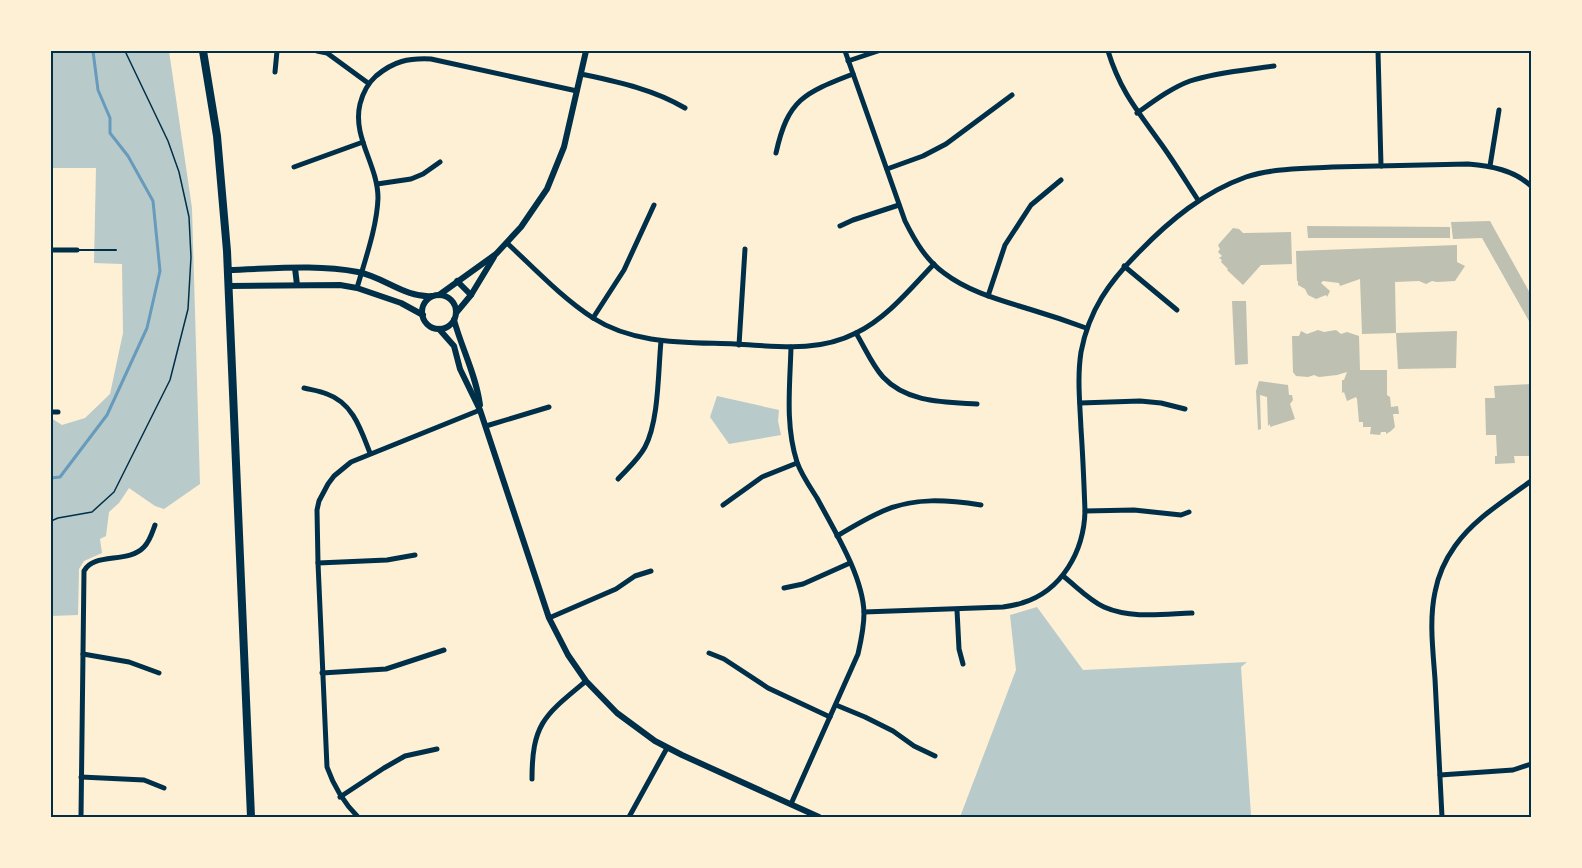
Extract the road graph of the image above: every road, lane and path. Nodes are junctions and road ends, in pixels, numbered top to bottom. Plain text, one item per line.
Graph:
1 (125, 51) edge
2 (203, 51) edge
3 (277, 51) edge
4 (318, 51) edge
5 (586, 51) edge
6 (845, 51) edge
7 (878, 51) edge
8 (1108, 51) edge
9 (1378, 51) edge
10 (848, 62) junction
11 (1274, 66) dead end
12 (275, 72) dead end
13 (581, 74) junction
14 (853, 74) junction
15 (368, 83) junction
16 (577, 91) junction
17 (1012, 95) dead end
18 (685, 108) dead end
19 (1499, 110) dead end
20 (1137, 113) junction
21 (363, 142) junction
22 (776, 153) dead end
23 (440, 162) dead end
24 (294, 166) dead end
25 (1381, 166) junction
26 (1490, 166) junction
27 (887, 169) junction
28 (1061, 180) dead end
29 (377, 184) junction
30 (1531, 186) edge
31 (1198, 200) junction
32 (654, 205) dead end
33 (898, 205) junction
34 (840, 226) dead end
35 (507, 243) junction
36 (745, 249) dead end
37 (51, 250) edge
38 (77, 250) joint
39 (116, 250) dead end
40 (496, 254) junction
41 (934, 264) junction
42 (1124, 266) junction
43 (295, 268) junction
44 (228, 270) junction
45 (361, 272) junction
46 (458, 281) junction
47 (297, 285) junction
48 (229, 286) junction
49 (357, 288) junction
50 (435, 295) junction
51 (471, 295) junction
52 (988, 296) junction
53 (1177, 310) dead end
54 (423, 315) junction
55 (455, 316) junction
56 (593, 318) junction
57 (1086, 328) junction
58 (439, 329) junction
59 (856, 333) junction
60 (661, 341) junction
61 (739, 345) junction
62 (792, 347) junction
63 (304, 388) dead end
64 (1080, 403) junction
65 (977, 404) dead end
66 (549, 407) dead end
67 (480, 410) junction
68 (1185, 410) dead end
69 (51, 412) edge
70 (58, 412) dead end
71 (486, 426) junction
72 (370, 453) junction
73 (797, 463) junction
74 (618, 479) dead end
75 (1531, 481) edge
76 (981, 504) dead end
77 (723, 505) dead end
78 (1085, 511) junction
79 (1189, 512) dead end
80 (51, 521) edge
81 (155, 525) dead end
82 (837, 536) junction
83 (415, 555) dead end
84 (318, 563) junction
85 (850, 563) junction
86 (651, 571) dead end
87 (1063, 576) junction
88 (784, 588) dead end
89 (957, 610) junction
90 (864, 612) junction
91 (1192, 613) dead end
92 (549, 618) junction
93 (444, 650) dead end
94 (709, 653) dead end
95 (83, 654) junction
96 (963, 664) dead end
97 (159, 673) dead end
98 (322, 673) junction
99 (586, 681) junction
100 (836, 705) junction
101 (830, 717) junction
102 (437, 748) dead end
103 (667, 748) junction
104 (934, 756) dead end
105 (1531, 764) edge
106 (1440, 775) junction
107 (81, 777) junction
108 (532, 779) dead end
109 (164, 788) dead end
110 (340, 797) junction
111 (791, 804) junction
112 (81, 817) edge
113 (252, 817) edge
114 (358, 817) edge
115 (629, 817) edge
116 (819, 817) edge
117 (1442, 817) edge

1 - 80 path
2 - 44 main road
3 - 12 street
4 - 15 street
5 - 13 street
6 - 10 street
7 - 10 street
8 - 20 street
9 - 25 street
10 - 14 street
11 - 20 street
13 - 16 street
13 - 18 street
14 - 22 street
14 - 27 street
15 - 16 street
15 - 21 street
16 - 35 street
17 - 27 street
19 - 26 street
20 - 31 street
21 - 24 street
21 - 29 street
23 - 29 street
25 - 26 street
25 - 31 street
26 - 30 street
27 - 33 street
28 - 52 street
29 - 45 street
31 - 42 street
32 - 56 street
33 - 34 street
33 - 41 street
35 - 40 street
35 - 56 street
36 - 61 street
37 - 38 street
38 - 39 lane
40 - 46 street
40 - 51 street
41 - 52 street
41 - 59 street
42 - 53 street
42 - 57 street
43 - 44 street
43 - 45 street
43 - 47 street
44 - 48 main road
45 - 49 street
45 - 50 street
46 - 50 street
46 - 51 street
47 - 48 street
47 - 49 street
48 - 113 main road
49 - 54 street
50 - 54 street
50 - 55 street
51 - 55 street
52 - 57 street
54 - 58 street
55 - 58 street
55 - 67 street
56 - 60 street
57 - 64 street
58 - 67 street
59 - 62 street
59 - 65 street
60 - 61 street
60 - 74 street
61 - 62 street
62 - 73 street
63 - 72 street
64 - 68 street
64 - 78 street
66 - 71 street
67 - 71 street
67 - 72 street
69 - 70 street
71 - 92 street
72 - 84 street
73 - 77 street
73 - 82 street
75 - 106 street
76 - 82 street
78 - 79 street
78 - 87 street
81 - 95 street
82 - 85 street
83 - 84 street
84 - 98 street
85 - 88 street
85 - 90 street
86 - 92 street
87 - 89 street
87 - 91 street
89 - 90 street
89 - 96 street
90 - 100 street
92 - 99 street
93 - 98 street
94 - 101 street
95 - 97 street
95 - 107 street
98 - 110 street
99 - 103 street
99 - 108 street
100 - 101 street
100 - 104 street
101 - 111 street
102 - 110 street
103 - 111 street
103 - 115 street
105 - 106 street
106 - 117 street
107 - 109 street
107 - 112 street
110 - 114 street
111 - 116 street

